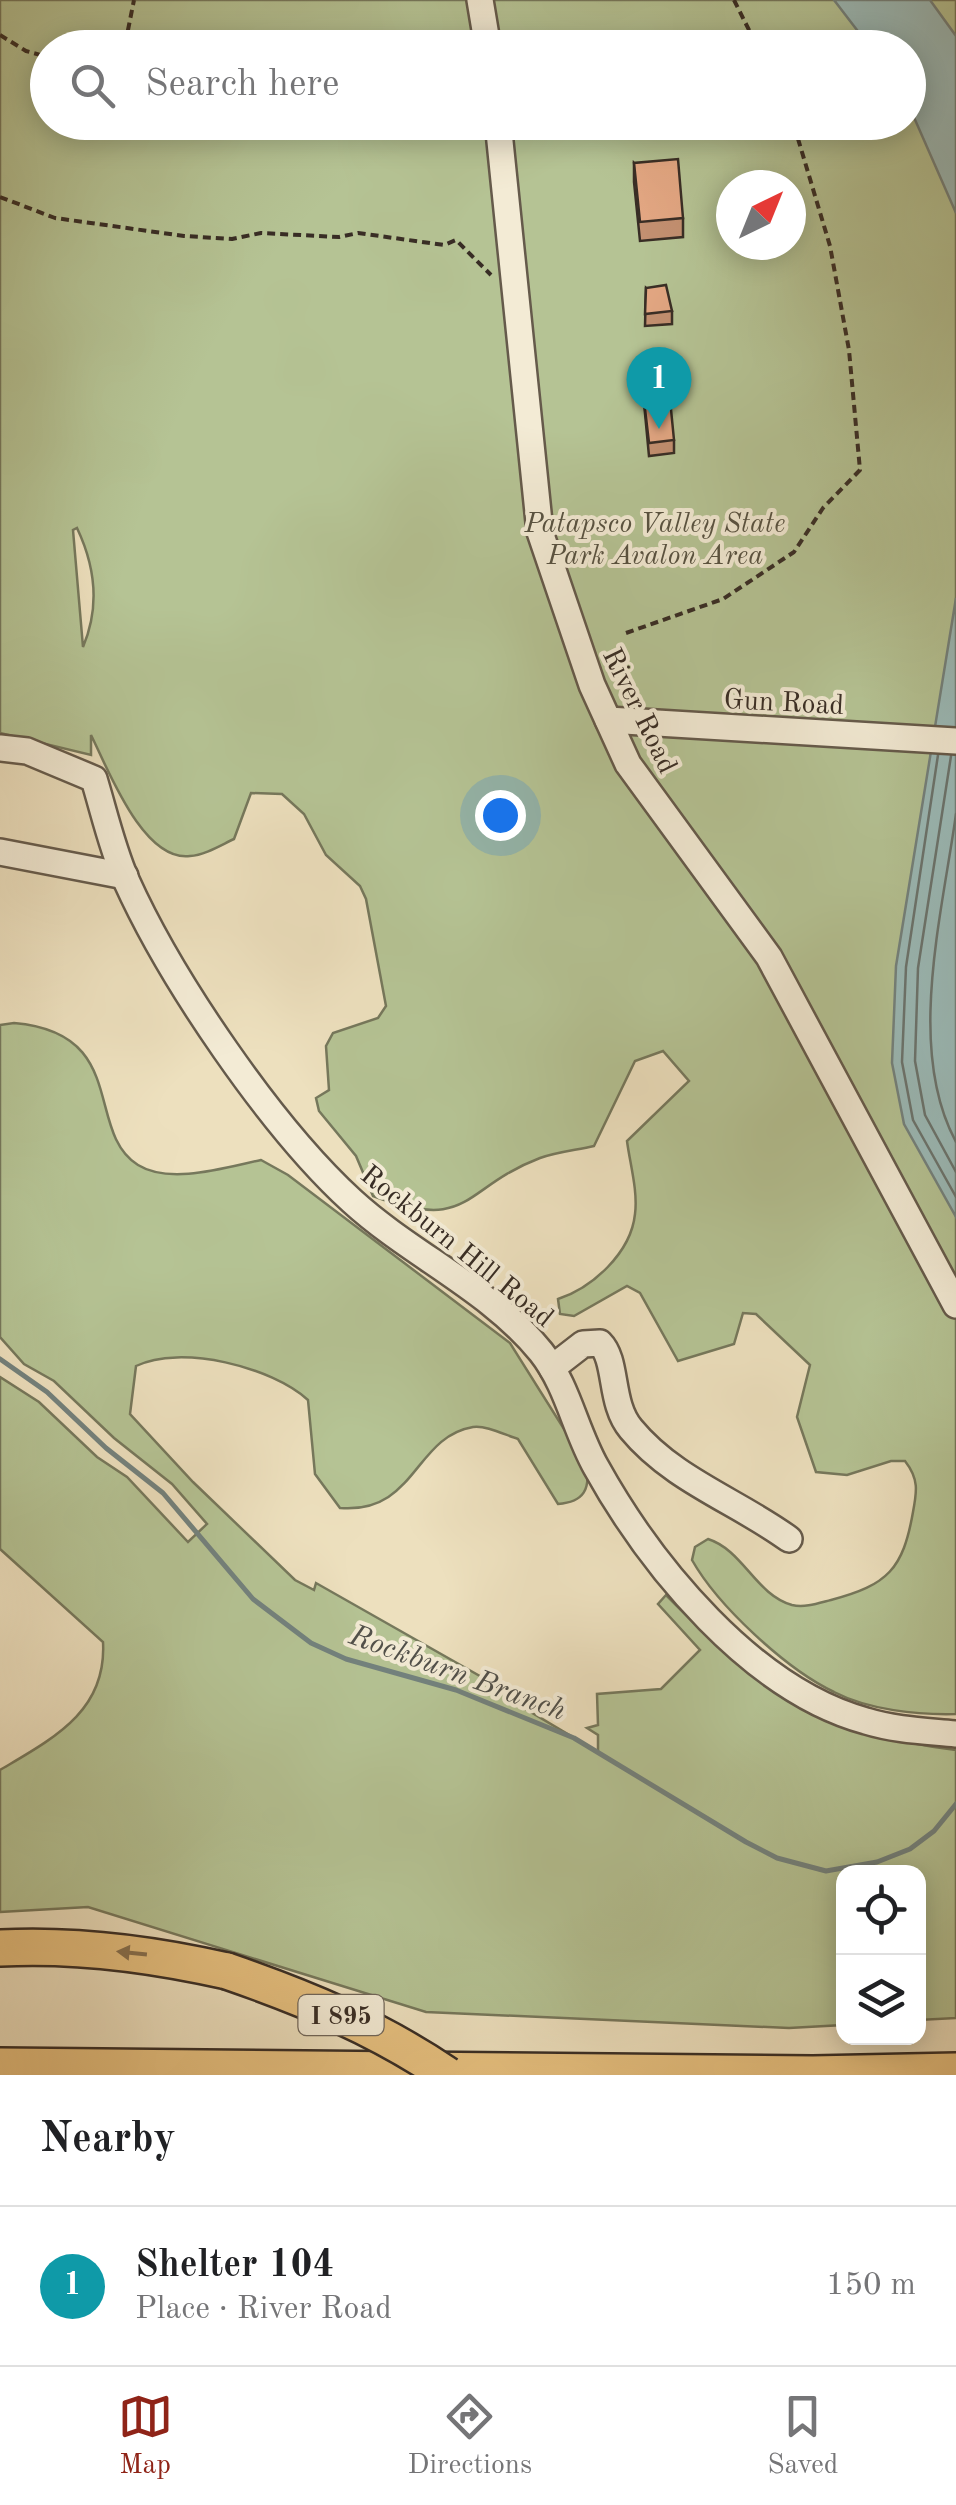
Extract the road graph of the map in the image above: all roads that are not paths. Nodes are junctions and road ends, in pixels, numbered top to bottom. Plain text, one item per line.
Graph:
1 (480, 0) edge
2 (485, 30) edge
3 (500, 140) edge
4 (608, 720) junction
5 (956, 741) edge
6 (0, 748) edge
7 (3, 850) edge
8 (125, 876) junction
9 (956, 1305) edge
10 (552, 1368) junction
11 (789, 1539) dead end
12 (956, 1734) edge
13 (0, 1948) edge
14 (0, 2066) edge
15 (956, 2071) edge
16 (336, 2072) edge
17 (446, 2075) edge

1 - 2 street
3 - 4 street, River Road
4 - 5 street, Gun Road
4 - 9 street, River Road
6 - 8 street, Rockburn Hill Road
7 - 8 street
8 - 10 street, Rockburn Hill Road
10 - 11 street
10 - 12 street, Rockburn Hill Road
17 -> 13 highway, I 895, bridge
14 - 16 highway
15 - 16 highway

